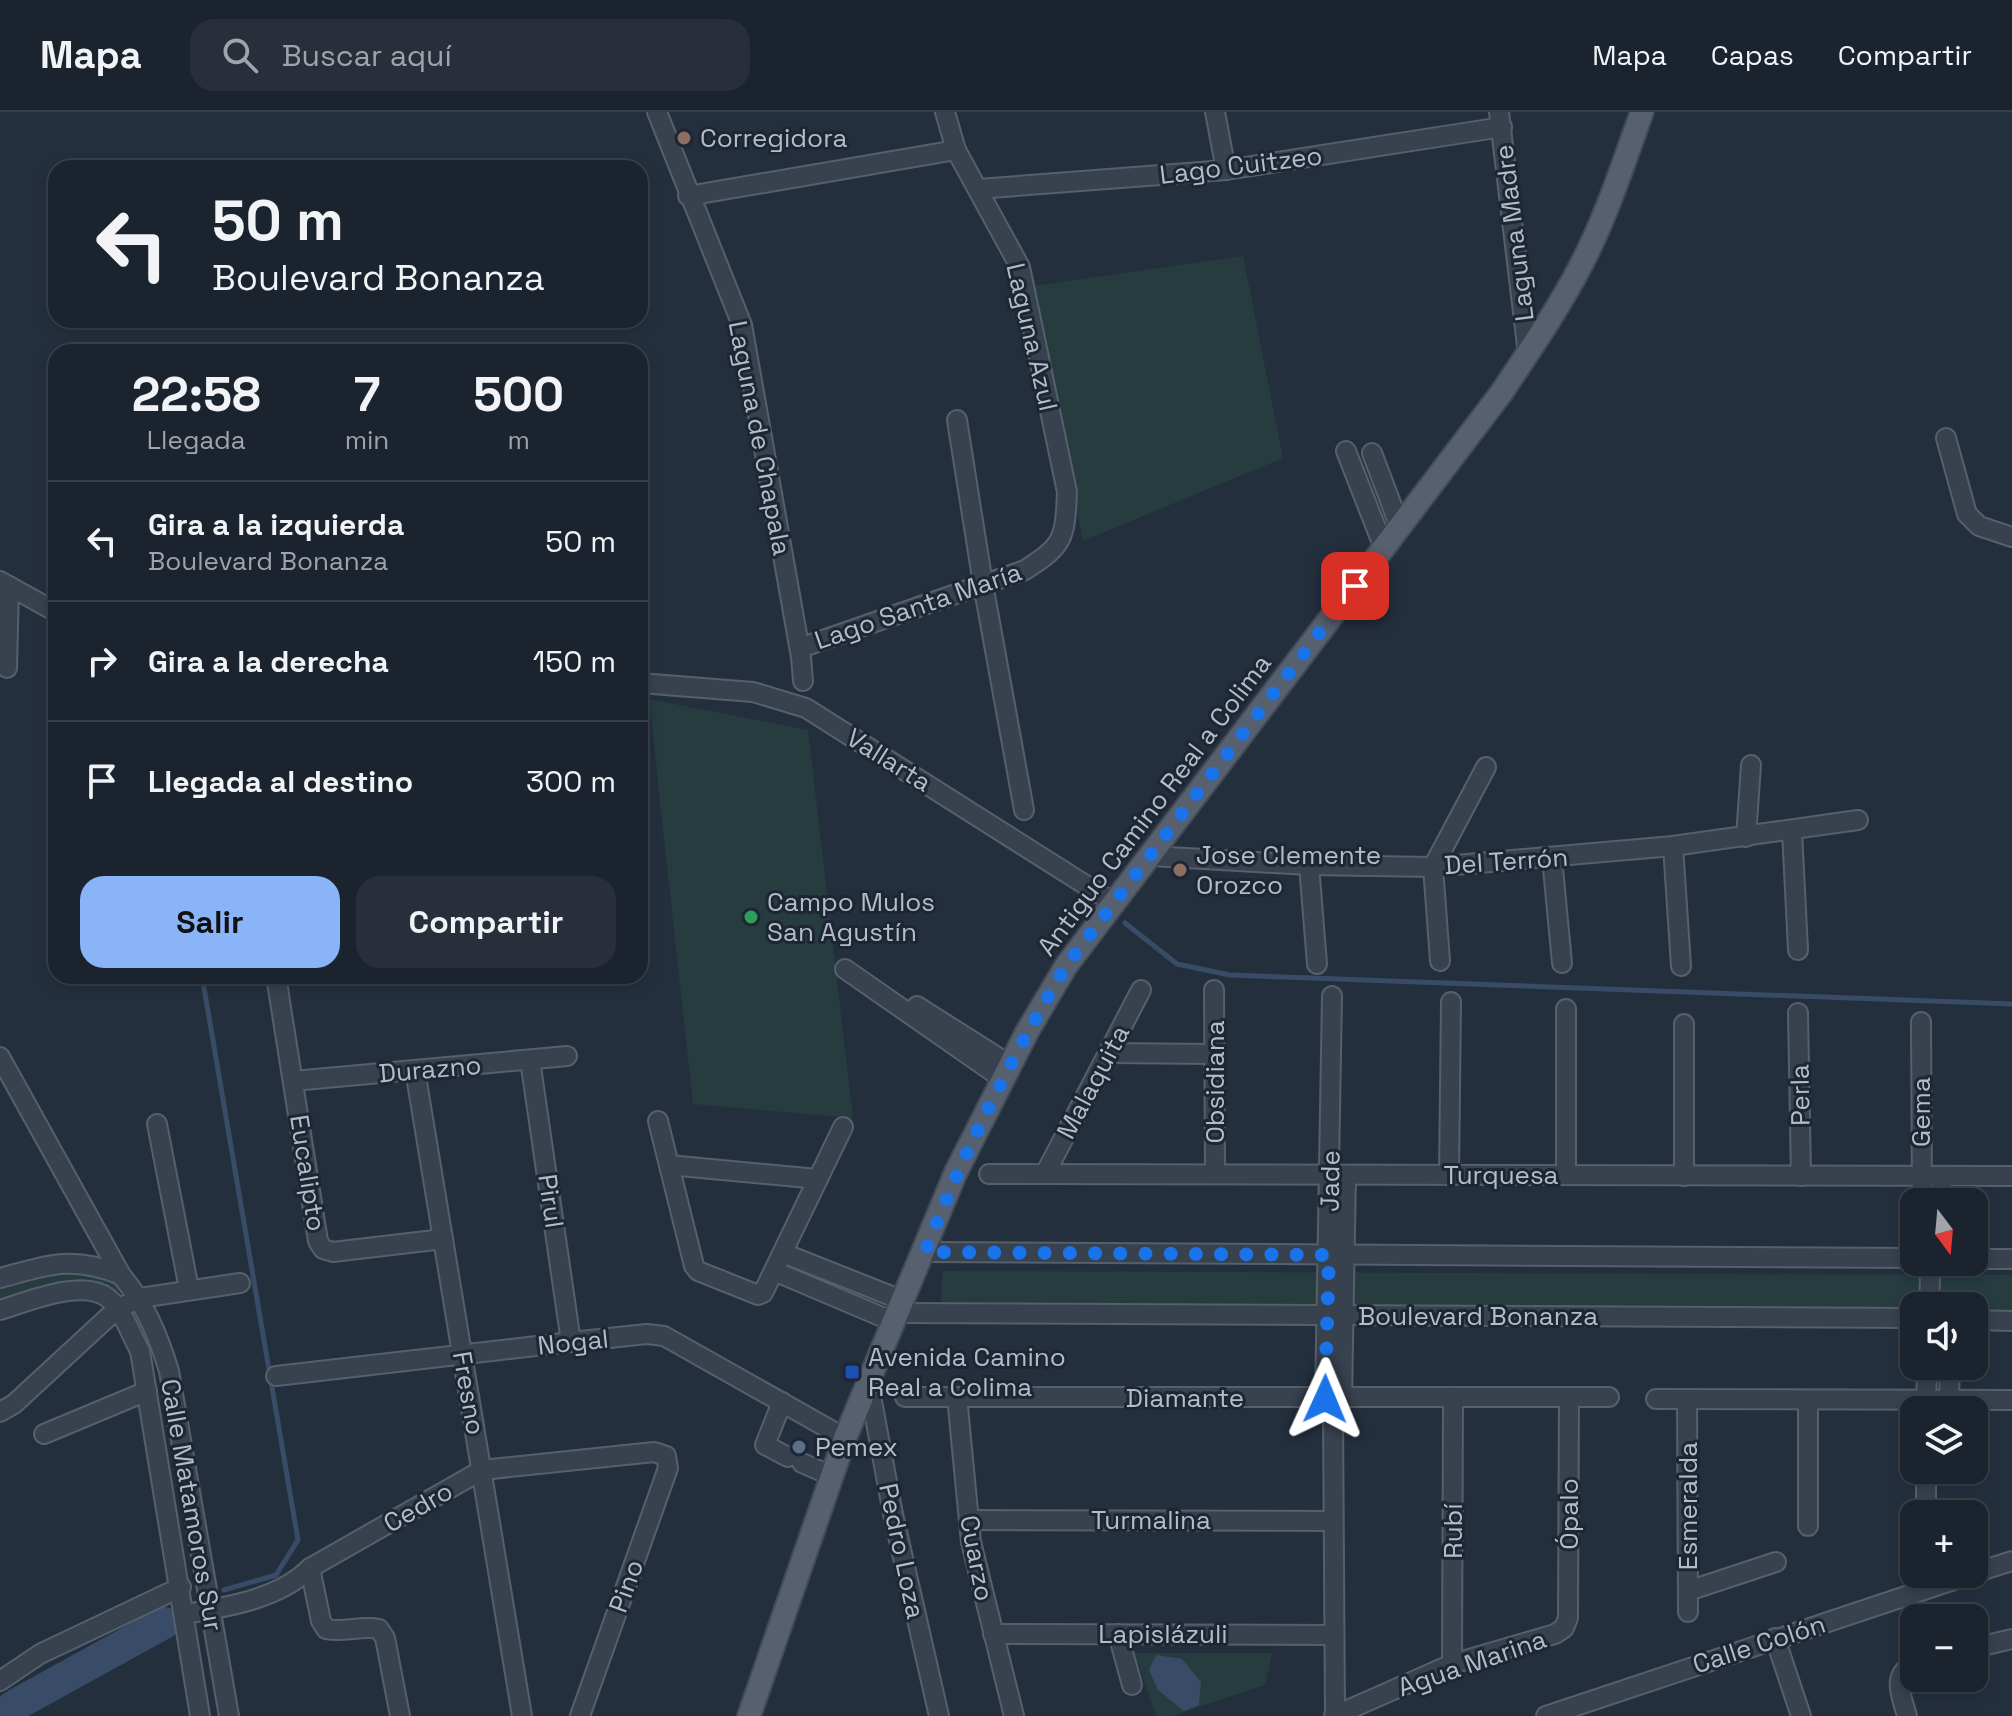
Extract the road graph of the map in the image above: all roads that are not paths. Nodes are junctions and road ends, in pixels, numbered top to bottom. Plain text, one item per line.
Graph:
1 (657, 112) edge
2 (945, 112) edge
3 (1215, 112) edge
4 (1642, 112) edge
5 (1500, 120) edge
6 (956, 150) junction
7 (1226, 170) junction
8 (978, 189) junction
9 (688, 196) junction
10 (1528, 354) junction
11 (957, 420) dead end
12 (1946, 438) dead end
13 (1346, 451) dead end
14 (1372, 453) dead end
15 (1066, 527) joint
16 (1400, 527) junction
17 (2012, 537) edge
18 (1384, 548) junction
19 (4, 584) edge
20 (983, 584) junction
21 (48, 608) edge
22 (800, 648) junction
23 (7, 668) dead end
24 (803, 681) dead end
25 (648, 684) edge
26 (1751, 765) dead end
27 (1486, 767) dead end
28 (1024, 810) dead end
29 (1858, 820) dead end
30 (1792, 831) junction
31 (1746, 837) junction
32 (1673, 846) junction
33 (1151, 856) junction
34 (1552, 858) junction
35 (1309, 865) junction
36 (1433, 867) junction
37 (1114, 903) junction
38 (1798, 950) dead end
39 (1440, 961) dead end
40 (1562, 963) dead end
41 (1317, 964) dead end
42 (1681, 966) dead end
43 (845, 969) dead end
44 (277, 984) edge
45 (1141, 990) dead end
46 (1214, 990) dead end
47 (1332, 996) dead end
48 (1451, 1002) dead end
49 (1566, 1009) dead end
50 (1798, 1013) dead end
51 (1921, 1022) dead end
52 (1684, 1024) dead end
53 (1108, 1053) junction
54 (1214, 1054) junction
55 (567, 1056) dead end
56 (0, 1057) edge
57 (530, 1060) junction
58 (415, 1070) junction
59 (1007, 1072) junction
60 (293, 1081) junction
61 (658, 1121) dead end
62 (157, 1124) dead end
63 (843, 1127) dead end
64 (669, 1165) junction
65 (989, 1174) dead end
66 (1045, 1174) junction
67 (1215, 1174) junction
68 (1338, 1175) junction
69 (1449, 1175) junction
70 (1566, 1175) junction
71 (1684, 1176) junction
72 (1801, 1176) junction
73 (1921, 1176) junction
74 (1941, 1176) junction
75 (2012, 1176) edge
76 (818, 1179) junction
77 (1921, 1188) edge
78 (1941, 1188) edge
79 (443, 1239) junction
80 (925, 1252) junction
81 (783, 1253) junction
82 (1337, 1255) junction
83 (1900, 1258) edge
84 (1988, 1259) edge
85 (2012, 1259) edge
86 (774, 1271) junction
87 (121, 1275) junction
88 (0, 1278) edge
89 (240, 1283) dead end
90 (189, 1289) junction
91 (140, 1298) junction
92 (117, 1309) junction
93 (0, 1310) edge
94 (899, 1312) junction
95 (1336, 1316) junction
96 (1900, 1318) edge
97 (1988, 1320) edge
98 (2012, 1321) edge
99 (571, 1342) junction
100 (463, 1355) junction
101 (276, 1376) dead end
102 (869, 1385) junction
103 (147, 1391) junction
104 (905, 1397) dead end
105 (957, 1397) junction
106 (1609, 1397) dead end
107 (1453, 1398) junction
108 (1569, 1399) junction
109 (1656, 1399) dead end
110 (1687, 1399) junction
111 (1808, 1400) junction
112 (1988, 1400) edge
113 (2012, 1400) edge
114 (782, 1402) junction
115 (1333, 1403) junction
116 (1900, 1404) edge
117 (0, 1412) edge
118 (44, 1434) dead end
119 (845, 1438) junction
120 (666, 1456) joint
121 (482, 1470) junction
122 (832, 1476) junction
123 (969, 1520) junction
124 (1333, 1521) junction
125 (1808, 1526) dead end
126 (2012, 1561) edge
127 (1776, 1562) dead end
128 (310, 1568) junction
129 (1988, 1569) edge
130 (181, 1587) junction
131 (1930, 1588) edge
132 (1688, 1591) junction
133 (212, 1609) junction
134 (1688, 1612) dead end
135 (185, 1614) junction
136 (1564, 1628) joint
137 (993, 1634) junction
138 (1118, 1634) junction
139 (1334, 1635) junction
140 (1775, 1638) junction
141 (2012, 1639) edge
142 (1988, 1645) edge
143 (1452, 1664) junction
144 (0, 1681) edge
145 (1132, 1685) dead end
146 (1901, 1692) edge
147 (200, 1716) edge
148 (229, 1716) edge
149 (400, 1716) edge
150 (522, 1716) edge
151 (580, 1716) edge
152 (749, 1716) edge
153 (939, 1716) edge
154 (1014, 1716) edge
155 (1334, 1716) edge
156 (1546, 1716) edge
157 (1801, 1716) edge
158 (1907, 1716) edge

1 - 9 street, Laguna de Chapala
2 - 6 street, Laguna Azul
3 - 7 street
4 - 10 main road, Antiguo Camino Real a Colima
5 - 7 street, Lago Cuitzeo
5 - 10 street, Laguna Madre
6 - 8 street, Laguna Azul
6 - 9 street
7 - 8 street, Lago Cuitzeo
8 - 15 street, Laguna Azul
9 - 22 street, Laguna de Chapala
10 - 16 main road, Antiguo Camino Real a Colima
11 - 20 street
12 - 17 street
13 - 18 street
14 - 16 street
15 - 20 street, Lago Santa María
16 - 18 main road, Antiguo Camino Real a Colima
18 - 33 main road, Antiguo Camino Real a Colima
19 - 21 street
19 - 23 street
20 - 22 street, Lago Santa María
20 - 28 street
22 - 24 street, Laguna de Chapala
25 - 37 street, Vallarta
26 - 31 street
27 - 36 street
29 - 30 street, Del Terrón
30 - 31 street, Del Terrón
30 - 38 street
31 - 32 street, Del Terrón
32 - 34 street, Del Terrón
32 - 42 street
33 - 35 street, Del Terrón
33 - 37 main road, Antiguo Camino Real a Colima
34 - 36 street, Del Terrón
34 - 40 street
35 - 36 street, Del Terrón
35 - 41 street
36 - 39 street
37 - 59 main road, Antiguo Camino Real a Colima
43 - 59 street
44 - 60 street, Eucalipto
45 - 53 street, Malaquita
46 - 54 street, Obsidiana
47 - 68 street, Jade
48 - 69 street
49 - 70 street
50 - 72 street, Perla
51 - 73 street, Gema
52 - 71 street
53 - 54 street
53 - 66 street, Malaquita
54 - 67 street, Obsidiana
55 - 57 street, Durazno
56 - 87 street, Calle Matamoros Sur
57 - 58 street, Durazno
57 - 99 street, Pirul
58 - 60 street, Durazno
58 - 79 street, Fresno
59 - 80 main road, Antiguo Camino Real a Colima
60 - 79 street, Eucalipto
61 - 64 street
62 - 90 street
63 - 76 street
64 - 76 street
64 - 86 street
65 - 66 street, Turquesa
66 - 67 street, Turquesa
67 - 68 street, Turquesa
68 - 69 street, Turquesa
68 - 82 street, Jade
69 - 70 street, Turquesa
70 - 71 street, Turquesa
71 - 72 street, Turquesa
72 - 73 street, Turquesa
73 - 74 street, Turquesa
73 - 77 street, Gema
74 - 75 street, Turquesa
74 - 78 street, Gema
76 - 81 street
79 - 100 street, Fresno
80 - 82 street
80 - 94 main road, Antiguo Camino Real a Colima
81 - 86 street
81 - 94 street
82 - 83 street
82 - 95 street, Jade
84 - 85 street
86 - 94 street
87 - 88 street
87 - 91 street, Calle Matamoros Sur
89 - 90 street
90 - 91 street
91 - 92 street
91 - 133 street, Calle Matamoros Sur
92 - 93 street
92 - 103 street, Calle Matamoros Sur
92 - 117 street
94 - 95 street, Boulevard Bonanza
94 - 102 main road, Antiguo Camino Real a Colima
95 - 96 street, Boulevard Bonanza
95 - 115 street, Jade
97 - 98 street
99 - 100 street, Nogal
99 - 114 street, Nogal
100 - 101 street, Nogal
100 - 121 street, Fresno
102 - 119 main road, Antiguo Camino Real a Colima
102 - 153 street, Pedro Loza
103 - 118 street
103 - 130 street, Calle Matamoros Sur
104 - 105 street, Diamante
105 - 115 street, Diamante
105 - 123 street, Cuarzo
106 - 108 street, Diamante
107 - 108 street, Diamante
107 - 115 street, Diamante
107 - 143 street, Rubí
108 - 136 street, Ópalo
109 - 110 street
110 - 111 street
110 - 132 street, Esmeralda
111 - 116 street
111 - 125 street
112 - 113 street
114 - 119 street, Nogal
114 - 122 street
115 - 124 street, Jade
119 - 122 main road, Antiguo Camino Real a Colima
120 - 121 street, Cedro
120 - 151 street, Pino
121 - 128 street, Cedro
121 - 150 street, Fresno
122 - 152 main road, Antiguo Camino Real a Colima
123 - 124 street, Turmalina
123 - 137 street, Cuarzo
124 - 139 street, Jade
126 - 129 street, Calle Colón
127 - 132 street
128 - 133 street, Cedro
128 - 149 street
130 - 135 street, Calle Matamoros Sur
130 - 144 street
131 - 140 street, Calle Colón
132 - 134 street, Esmeralda
133 - 135 street, Cedro
133 - 148 street, Calle Matamoros Sur
135 - 147 street, Calle Matamoros Sur
136 - 143 street, Agua Marina
137 - 138 street, Lapislázuli
137 - 154 street, Cuarzo
138 - 139 street, Lapislázuli
138 - 145 street
139 - 155 street, Jade
140 - 156 street, Calle Colón
140 - 157 street
141 - 142 street
143 - 155 street, Agua Marina
146 - 158 street

